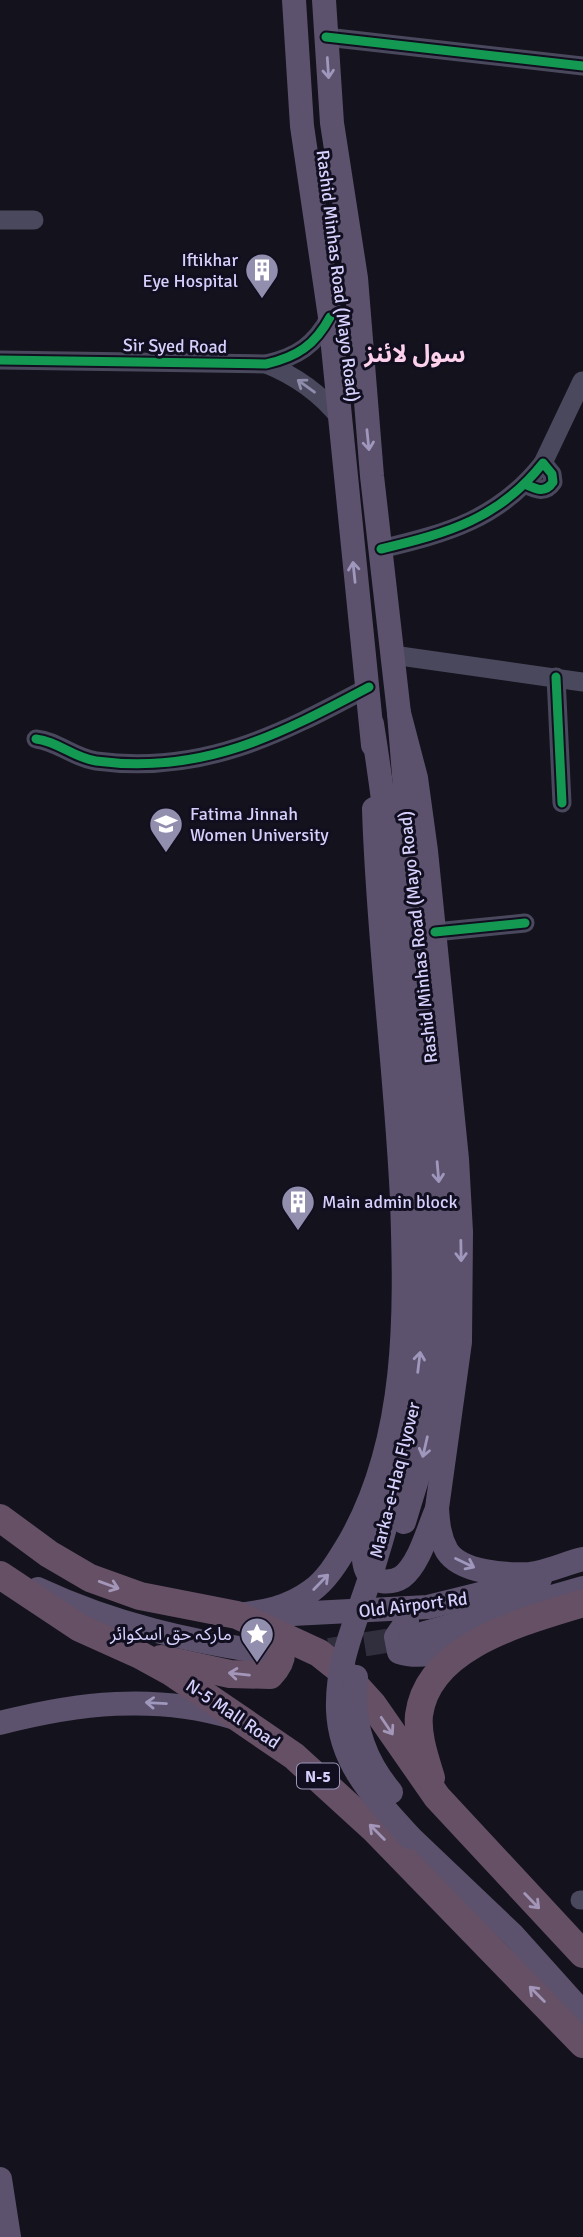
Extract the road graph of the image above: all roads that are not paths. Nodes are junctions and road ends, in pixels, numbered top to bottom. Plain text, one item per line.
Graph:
1 (294, 0) edge
2 (324, 0) edge
3 (326, 37) junction
4 (583, 66) edge
5 (0, 220) edge
6 (34, 220) dead end
7 (330, 317) junction
8 (0, 360) edge
9 (266, 364) junction
10 (582, 381) edge
11 (340, 418) junction
12 (381, 549) junction
13 (393, 654) junction
14 (556, 677) junction
15 (583, 682) edge
16 (369, 687) junction
17 (399, 713) junction
18 (372, 724) junction
19 (36, 740) dead end
20 (562, 803) dead end
21 (526, 923) dead end
22 (435, 932) junction
23 (371, 1499) junction
24 (437, 1508) junction
25 (0, 1518) edge
26 (0, 1529) edge
27 (48, 1554) junction
28 (583, 1561) edge
29 (0, 1573) edge
30 (583, 1588) edge
31 (583, 1603) edge
32 (428, 1607) junction
33 (237, 1615) junction
34 (411, 1637) tunnel mouth
35 (479, 1639) junction
36 (272, 1653) dead end
37 (140, 1655) junction
38 (48, 1711) junction
39 (0, 1712) edge
40 (246, 1721) junction
41 (0, 1723) edge
42 (437, 1797) junction
43 (415, 1831) junction
44 (583, 1954) edge
45 (583, 1989) edge
46 (583, 2013) edge
47 (583, 2045) edge
48 (0, 2179) edge
49 (9, 2237) edge

1 - 7 main road, Rashid Minhas Road (Mayo Road)
2 - 3 main road, Rashid Minhas Road (Mayo Road)
3 - 4 street
3 -> 12 main road, Rashid Minhas Road (Mayo Road)
5 - 6 street
7 - 9 street, Sir Syed Road
7 - 11 main road, Rashid Minhas Road (Mayo Road)
8 - 9 street, Sir Syed Road
11 -> 9 street, Sir Syed Road
10 - 12 street
16 -> 11 main road, Rashid Minhas Road (Mayo Road)
12 - 13 main road, Rashid Minhas Road (Mayo Road)
13 - 14 street
13 - 17 main road, Rashid Minhas Road (Mayo Road)
14 - 15 street
14 - 20 street
16 - 18 main road, Rashid Minhas Road (Mayo Road)
16 - 19 street
17 - 22 main road, Rashid Minhas Road (Mayo Road)
17 -> 43 main road, Marka-e-Haq Flyover, bridge
18 - 23 main road, Rashid Minhas Road (Mayo Road)
43 -> 18 main road, Marka-e-Haq Flyover, bridge
21 - 22 street
22 -> 24 main road, Rashid Minhas Road (Mayo Road)
23 - 24 main road
33 -> 23 main road, Rashid Minhas Road (Mayo Road)
24 -> 28 main road, Rashid Minhas Road (Mayo Road)
25 - 27 highway
26 - 27 main road
27 -> 33 highway
28 - 32 main road, Old Airport Rd
29 - 36 main road
29 - 37 highway, N-5 Mall Road / N-5
30 - 34 main road
31 - 35 highway
32 - 33 main road, Old Airport Rd
32 - 35 main road
33 -> 37 highway
33 -> 42 highway
35 - 42 highway
37 - 40 highway, N-5 Mall Road / N-5
38 - 39 main road
40 -> 38 main road
38 - 41 main road
47 -> 40 highway, N-5 Mall Road / N-5
42 -> 44 highway
43 - 45 main road, Marka-e-Haq Flyover
43 - 46 main road, Marka-e-Haq Flyover
48 - 49 main road

